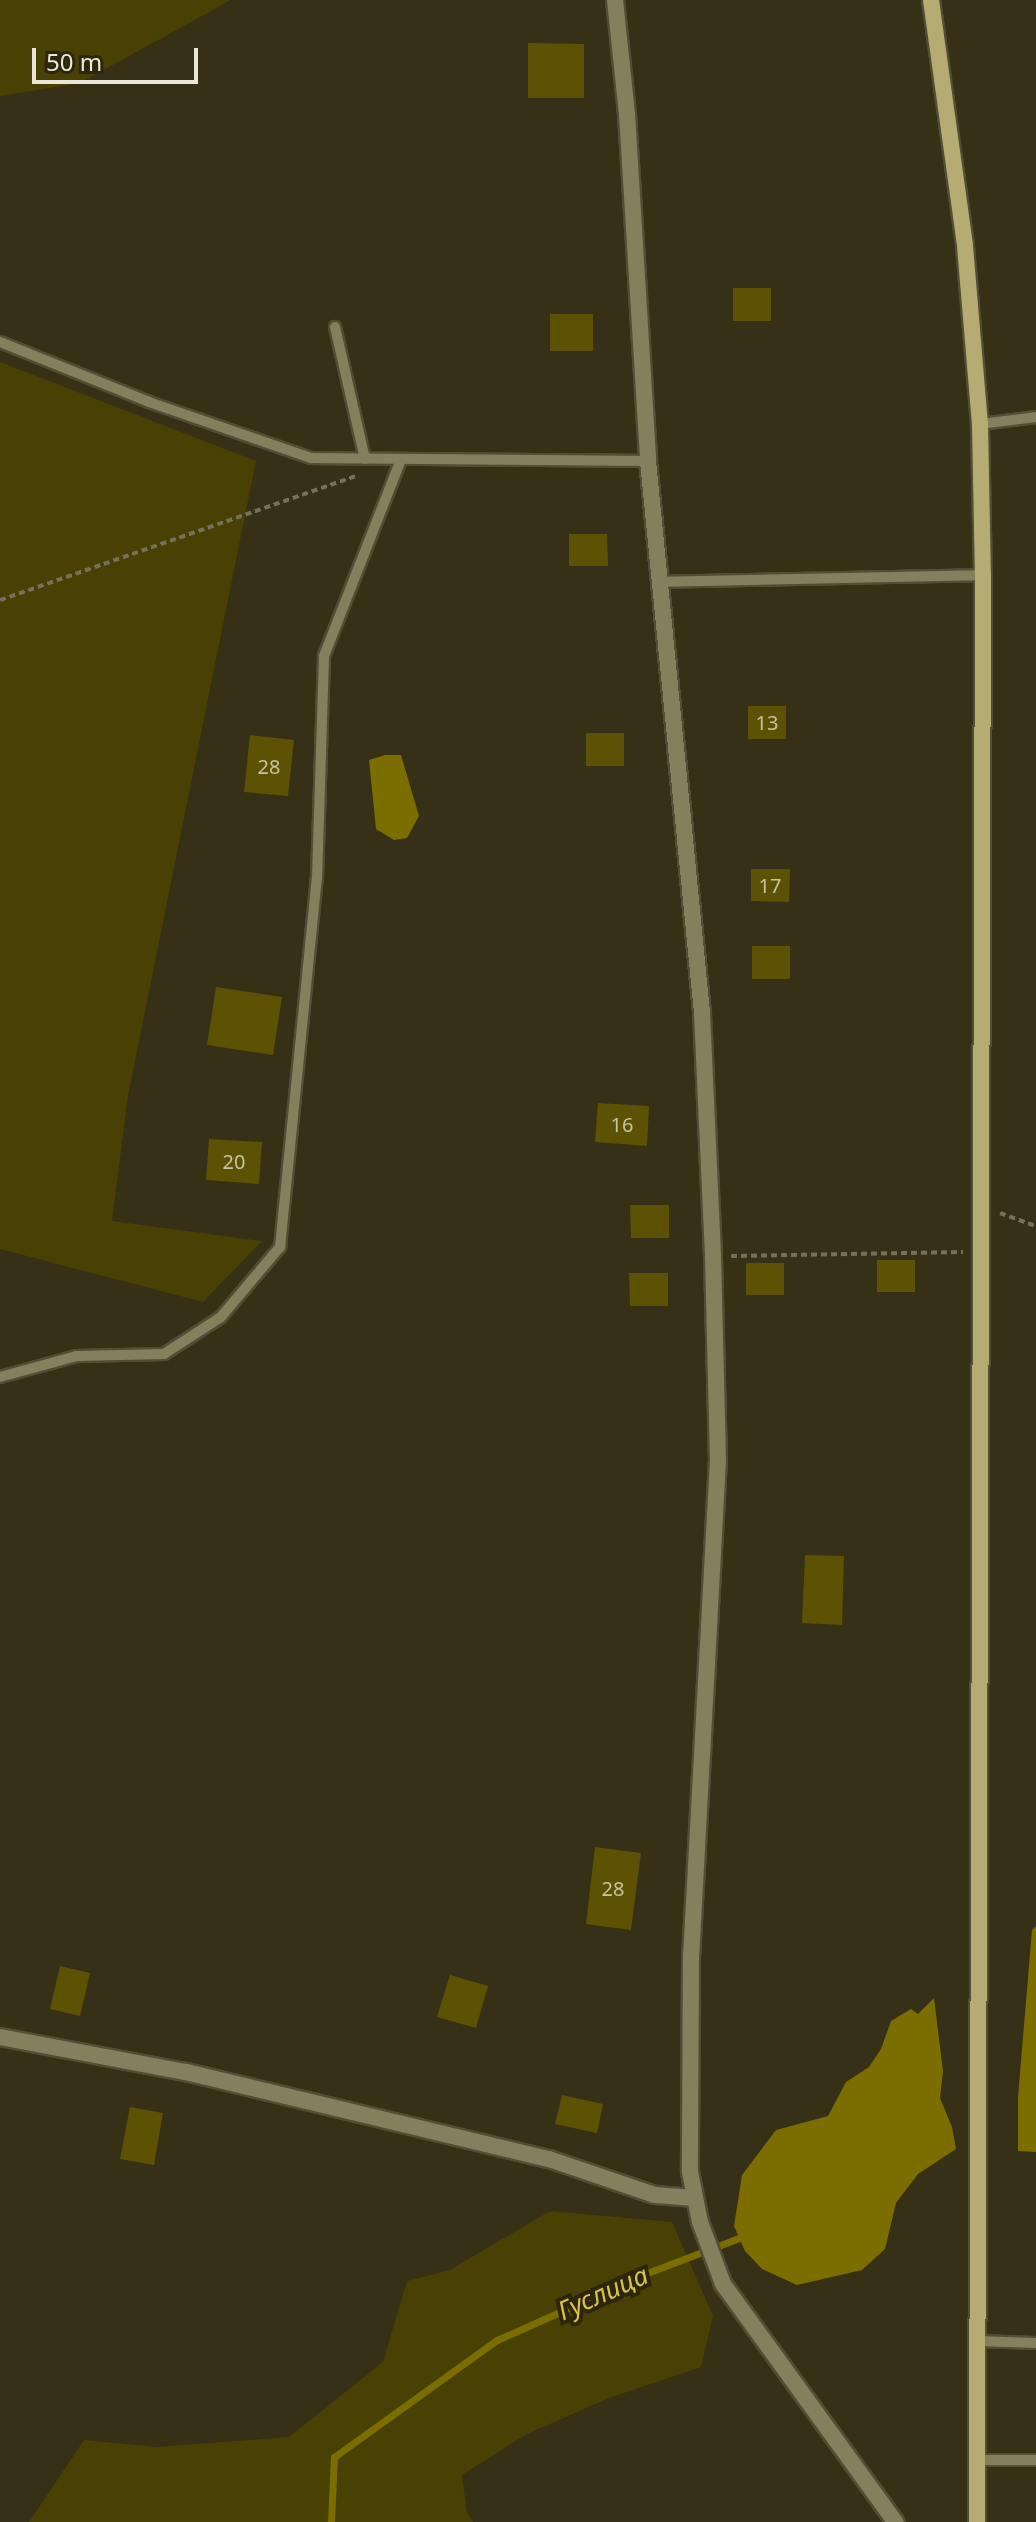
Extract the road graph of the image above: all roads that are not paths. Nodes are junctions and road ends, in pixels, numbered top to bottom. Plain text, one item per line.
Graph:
1 (615, 0) edge
2 (931, 0) edge
3 (335, 327) dead end
4 (0, 342) edge
5 (1036, 417) edge
6 (980, 424) junction
7 (365, 459) junction
8 (401, 460) junction
9 (648, 461) junction
10 (983, 575) junction
11 (658, 582) junction
12 (0, 1377) edge
13 (0, 2037) edge
14 (695, 2198) junction
15 (977, 2341) junction
16 (1036, 2343) edge
17 (977, 2460) junction
18 (1036, 2460) edge
19 (895, 2522) edge
20 (977, 2522) edge

1 - 9 street
2 - 6 main road
3 - 7 lane
4 - 7 lane
5 - 6 lane
6 - 10 main road
7 - 8 lane
8 - 9 lane
8 - 12 lane
9 - 11 street
10 - 11 lane
10 - 15 main road
11 - 14 street
13 - 14 street
14 - 19 street
15 - 16 lane
15 - 17 main road
17 - 18 lane
17 - 20 main road

